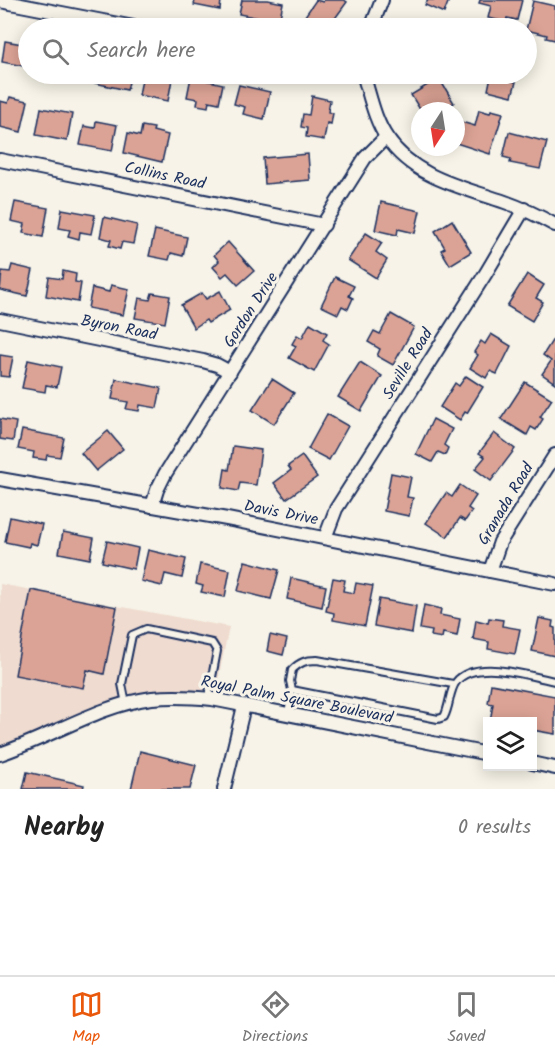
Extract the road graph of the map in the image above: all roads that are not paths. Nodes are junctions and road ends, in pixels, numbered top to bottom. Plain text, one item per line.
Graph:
1 (382, 0) edge
2 (0, 1) edge
3 (88, 18) edge
4 (375, 18) edge
5 (366, 84) edge
6 (386, 136) junction
7 (0, 160) edge
8 (524, 209) junction
9 (324, 225) junction
10 (555, 225) edge
11 (0, 320) edge
12 (230, 372) junction
13 (555, 455) edge
14 (0, 479) edge
15 (152, 506) junction
16 (325, 538) junction
17 (490, 571) junction
18 (555, 584) edge
19 (555, 681) edge
20 (453, 684) junction
21 (292, 690) junction
22 (208, 699) junction
23 (126, 704) junction
24 (244, 705) junction
25 (288, 714) junction
26 (483, 753) edge
27 (0, 754) edge
28 (537, 764) edge
29 (555, 768) edge
30 (224, 789) edge

1 - 4 street
2 - 3 street
5 - 6 street
6 - 8 street
6 - 9 street, Gordon Drive
7 - 9 street, Collins Road
8 - 10 street
8 - 16 street, Seville Road
9 - 12 street, Gordon Drive
11 - 12 street, Byron Road
12 - 15 street, Gordon Drive
13 - 17 street, Granada Road
14 - 15 street, Davis Drive
15 - 16 street, Davis Drive
16 - 17 street, Davis Drive
17 - 18 street, Davis Drive
19 - 20 lane
20 - 21 lane
20 - 21 lane
21 - 25 lane
22 - 23 street, Royal Palm Square Boulevard
22 - 23 lane
22 - 24 street, Royal Palm Square Boulevard
23 - 27 street, Royal Palm Square Boulevard
24 - 25 street, Royal Palm Square Boulevard
24 - 30 street
25 - 26 street, Royal Palm Square Boulevard
28 - 29 street

